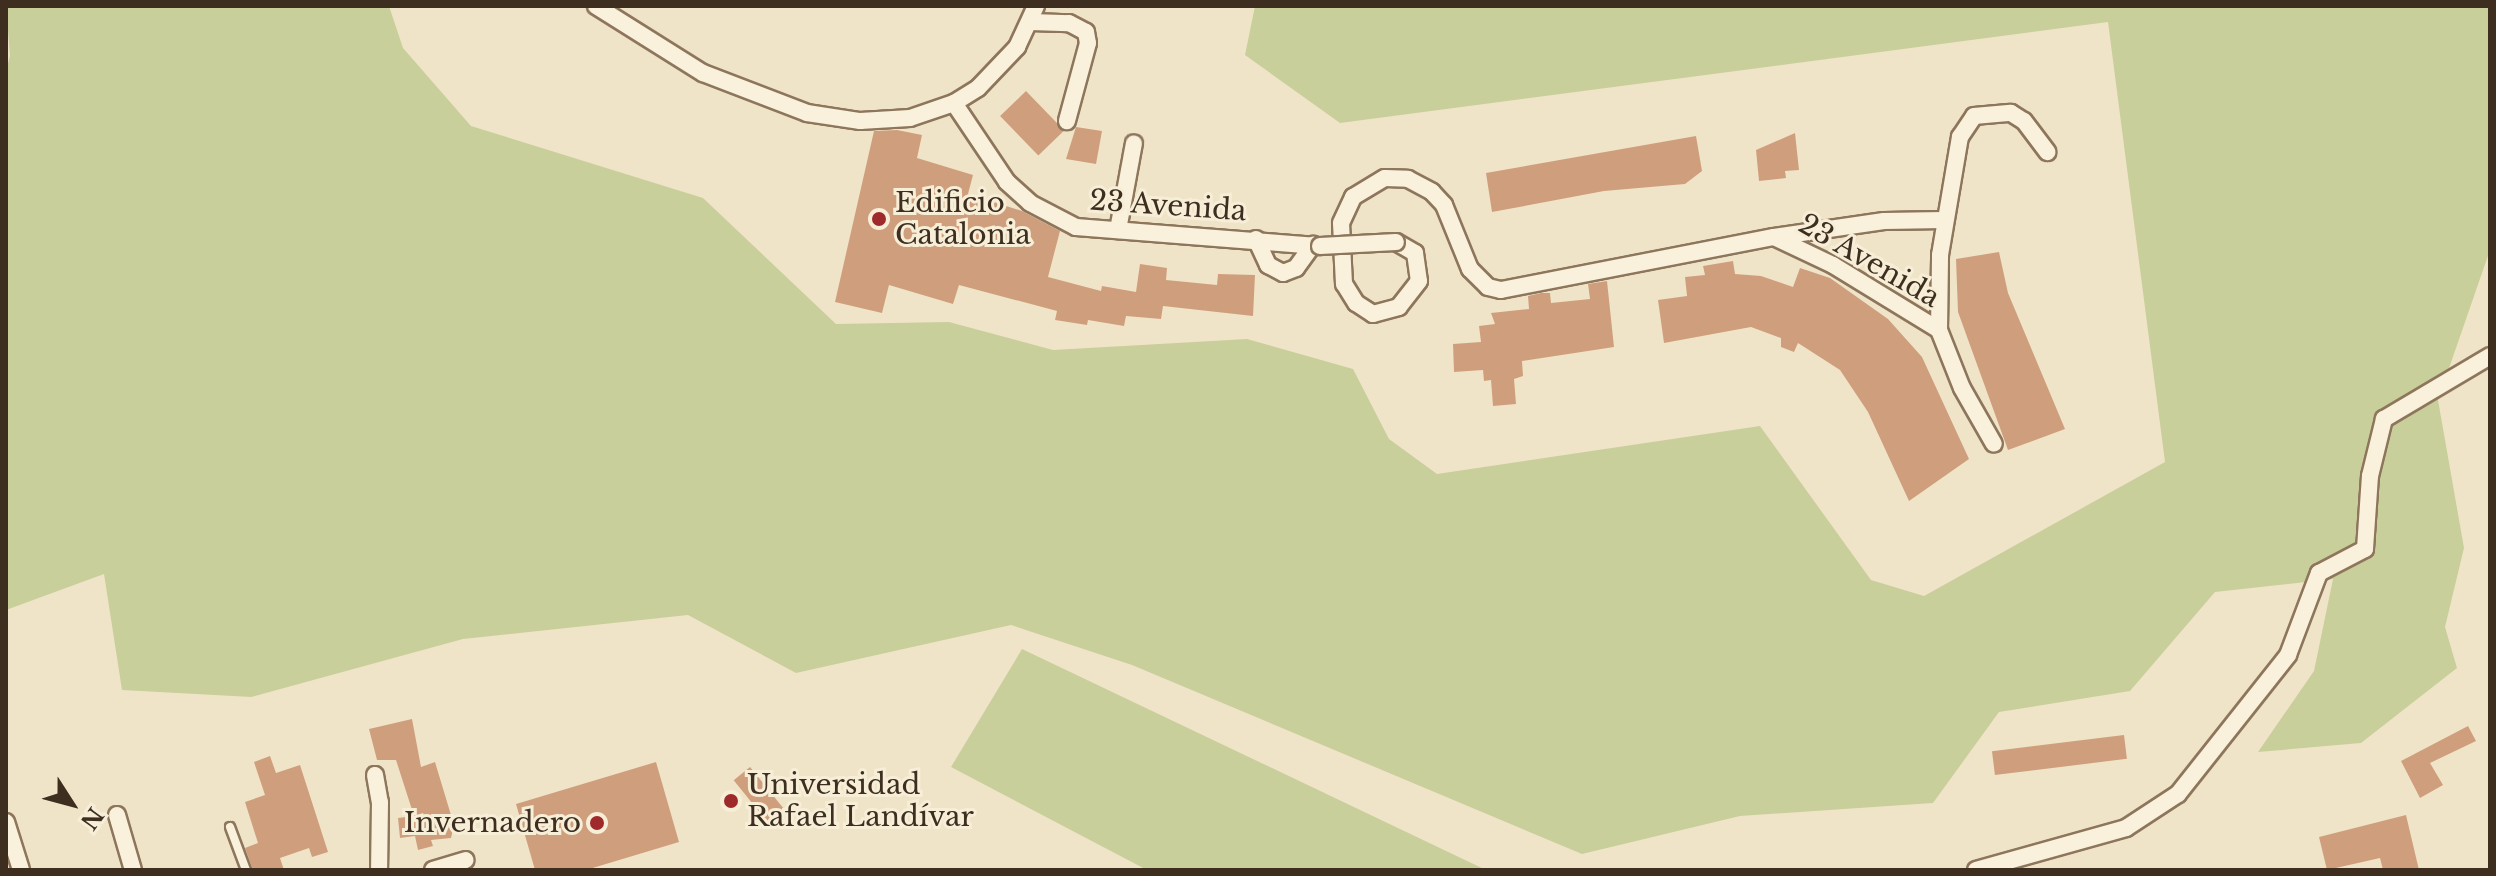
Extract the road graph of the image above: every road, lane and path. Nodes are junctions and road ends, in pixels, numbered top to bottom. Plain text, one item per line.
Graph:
1 (596, 6) edge
2 (1033, 14) edge
3 (954, 103) junction
4 (1067, 121) dead end
5 (1134, 143) dead end
6 (2047, 152) dead end
7 (1944, 220) junction
8 (1118, 230) junction
9 (1774, 237) junction
10 (1256, 239) junction
11 (1317, 246) junction
12 (1939, 330) junction
13 (2490, 356) edge
14 (1994, 444) dead end
15 (375, 775) dead end
16 (117, 815) dead end
17 (6, 822) edge
18 (230, 827) dead end
19 (465, 860) dead end
20 (21, 870) edge
21 (133, 870) edge
22 (246, 870) edge
23 (379, 870) edge
24 (433, 870) edge
25 (1976, 870) edge

1 - 3 street
2 - 3 street
2 - 4 street
3 - 8 street, 23 Avenida
5 - 8 street
6 - 7 street, 23 Avenida
7 - 9 street, 23 Avenida
7 - 12 street, 23 Avenida
8 - 10 street, 23 Avenida
9 - 11 street, 23 Avenida, bridge
9 - 12 street, 23 Avenida
10 - 11 street, 23 Avenida
10 - 11 street
12 - 14 street, 23 Avenida
13 - 25 street
15 - 23 street
16 - 21 street
17 - 20 street
18 - 22 lane
19 - 24 street

